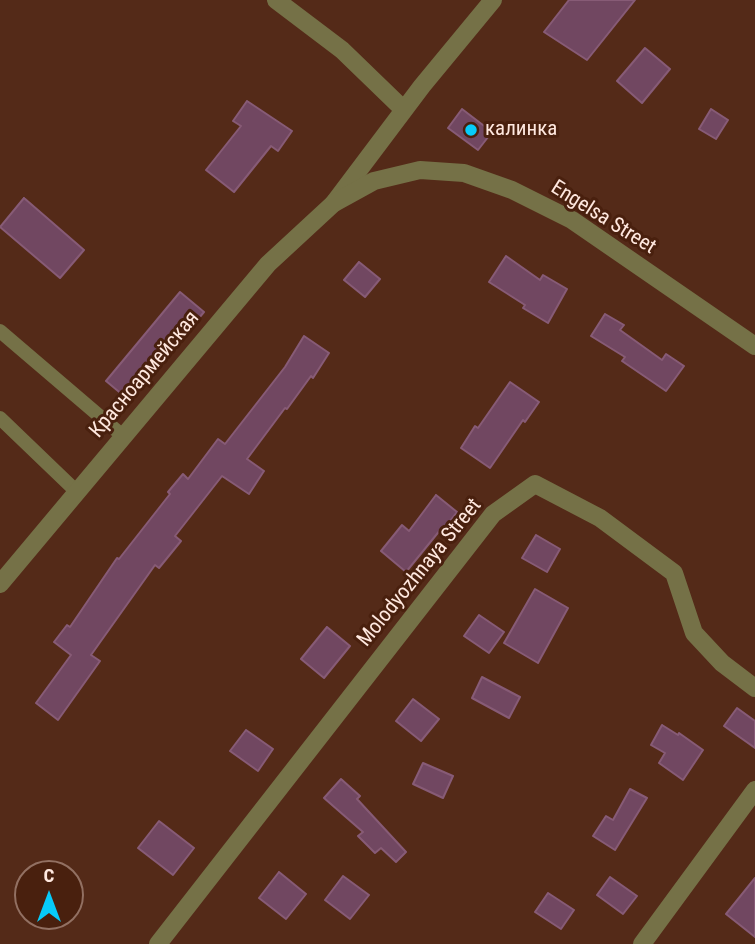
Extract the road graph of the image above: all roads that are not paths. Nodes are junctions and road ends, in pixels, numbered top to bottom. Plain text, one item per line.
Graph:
1 (276, 0) edge
2 (494, 0) edge
3 (404, 110) junction
4 (334, 203) junction
5 (0, 331) edge
6 (755, 346) edge
7 (0, 418) edge
8 (124, 437) junction
9 (77, 492) junction
10 (0, 584) edge
11 (755, 688) edge
12 (755, 790) edge
13 (158, 944) edge
14 (642, 944) edge

1 - 3 street
2 - 3 street
3 - 4 street
4 - 6 street, Engelsa Street
4 - 8 street, Красноармейская
5 - 8 lane
7 - 9 lane
8 - 9 street, Красноармейская
9 - 10 street, Красноармейская
11 - 13 street, Molodyozhnaya Street
12 - 14 street

